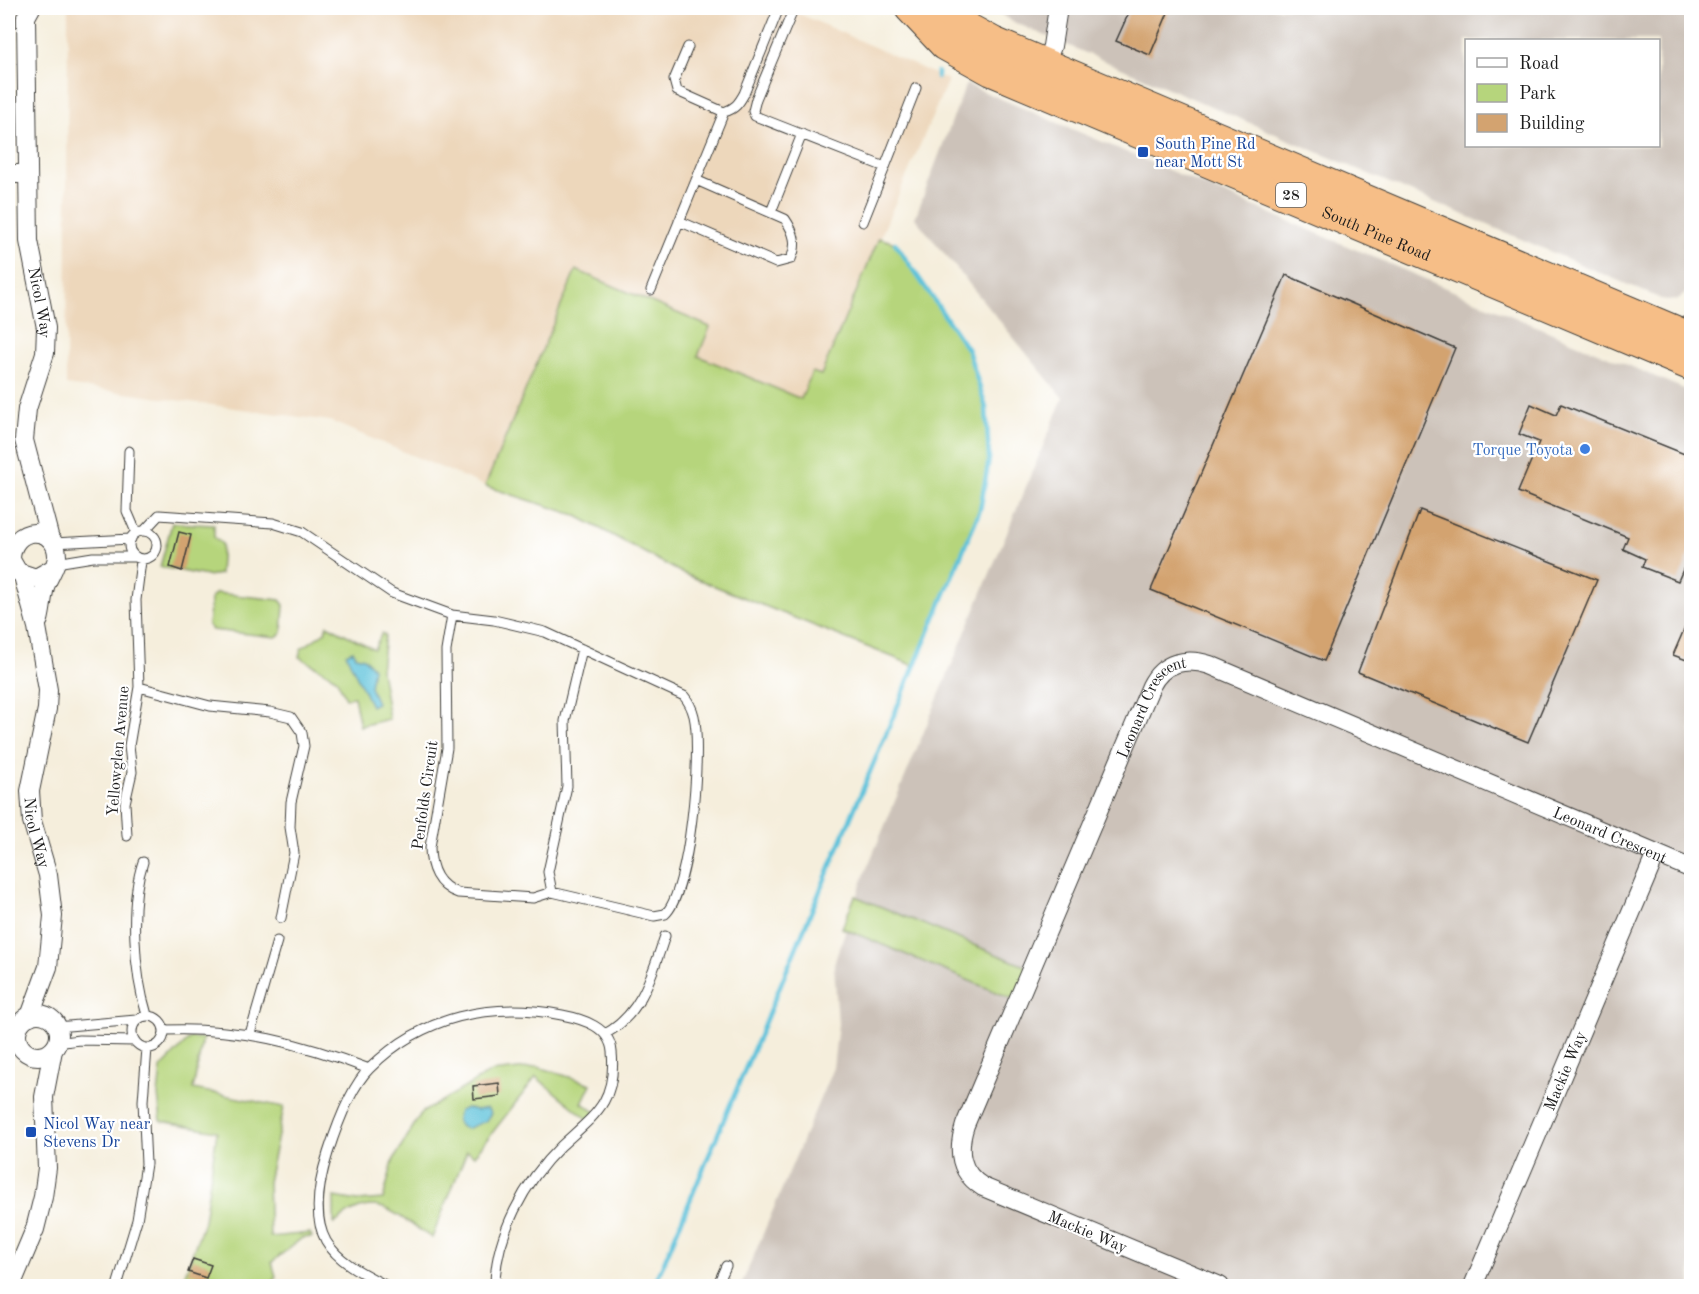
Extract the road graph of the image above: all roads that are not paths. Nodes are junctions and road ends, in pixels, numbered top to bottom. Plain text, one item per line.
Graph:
1 (31, 8) edge
2 (779, 8) edge
3 (794, 8) edge
4 (910, 8) edge
5 (943, 8) edge
6 (1058, 8) edge
7 (688, 47) dead end
8 (1041, 77) junction
9 (916, 88) dead end
10 (739, 104) junction
11 (753, 111) junction
12 (724, 112) junction
13 (802, 134) junction
14 (885, 167) junction
15 (8, 174) edge
16 (27, 174) junction
17 (696, 180) junction
18 (771, 212) junction
19 (680, 221) junction
20 (863, 222) dead end
21 (651, 290) dead end
22 (1690, 353) edge
23 (129, 451) dead end
24 (35, 486) junction
25 (137, 533) junction
26 (14, 541) edge
27 (51, 541) junction
28 (137, 559) junction
29 (54, 566) junction
30 (15, 569) edge
31 (452, 615) junction
32 (37, 627) junction
33 (582, 649) junction
34 (138, 687) junction
35 (127, 836) dead end
36 (1656, 854) junction
37 (143, 862) dead end
38 (1692, 869) edge
39 (552, 892) junction
40 (281, 918) dead end
41 (665, 936) dead end
42 (277, 941) dead end
43 (48, 967) junction
44 (147, 1015) junction
45 (136, 1020) junction
46 (19, 1023) edge
47 (165, 1030) junction
48 (250, 1034) junction
49 (55, 1035) junction
50 (605, 1035) junction
51 (135, 1041) junction
52 (19, 1048) edge
53 (147, 1048) junction
54 (369, 1069) junction
55 (44, 1097) junction
56 (963, 1166) joint
57 (726, 1266) dead end
58 (11, 1287) edge
59 (117, 1287) edge
60 (387, 1287) edge
61 (495, 1287) edge
62 (717, 1287) edge
63 (1220, 1287) edge
64 (1473, 1287) edge

1 - 16 street, Nicol Way
2 - 10 lane
3 - 11 lane
4 - 8 highway, South Pine Road / 28
5 - 8 highway, South Pine Road / 28
6 - 8 street
7 - 12 lane
8 - 22 highway, South Pine Road / 28
9 - 14 lane
10 - 11 lane
10 - 12 lane
11 - 13 lane
12 - 17 lane
13 - 14 lane
13 - 18 lane
14 - 20 lane
15 - 16 street
16 - 24 street, Nicol Way
17 - 18 lane
17 - 19 lane
18 - 19 lane
19 - 21 lane
23 - 25 lane
24 - 26 street, Nicol Way
24 - 27 street, Nicol Way
25 - 27 lane
25 - 28 lane
25 - 28 lane
25 - 31 lane, Penfolds Circuit
26 - 27 street
26 - 30 street
27 - 29 street
28 - 29 lane
28 - 34 lane, Yellowglen Avenue
29 - 30 street
29 - 32 street, Nicol Way
30 - 32 street, Nicol Way
31 - 33 lane, Penfolds Circuit
31 - 39 lane, Penfolds Circuit
32 - 43 street, Nicol Way
33 - 39 lane
33 - 39 lane, Penfolds Circuit
34 - 35 lane, Yellowglen Avenue
34 - 40 lane
36 - 38 street, Leonard Crescent
36 - 56 street, Leonard Crescent
36 - 64 street, Mackie Way
37 - 44 lane
41 - 50 lane
42 - 48 lane
43 - 46 street, Nicol Way
43 - 49 street, Nicol Way
44 - 45 lane
44 - 47 lane
45 - 49 lane
45 - 51 lane
46 - 49 street
46 - 52 street
47 - 48 lane
47 - 53 lane
48 - 54 lane
49 - 51 lane
49 - 52 street
49 - 55 street, Nicol Way
50 - 54 lane
50 - 61 lane
51 - 53 lane
52 - 55 street, Nicol Way
53 - 59 lane
54 - 60 lane
55 - 58 street, Nicol Way
56 - 63 street, Mackie Way
57 - 62 lane

